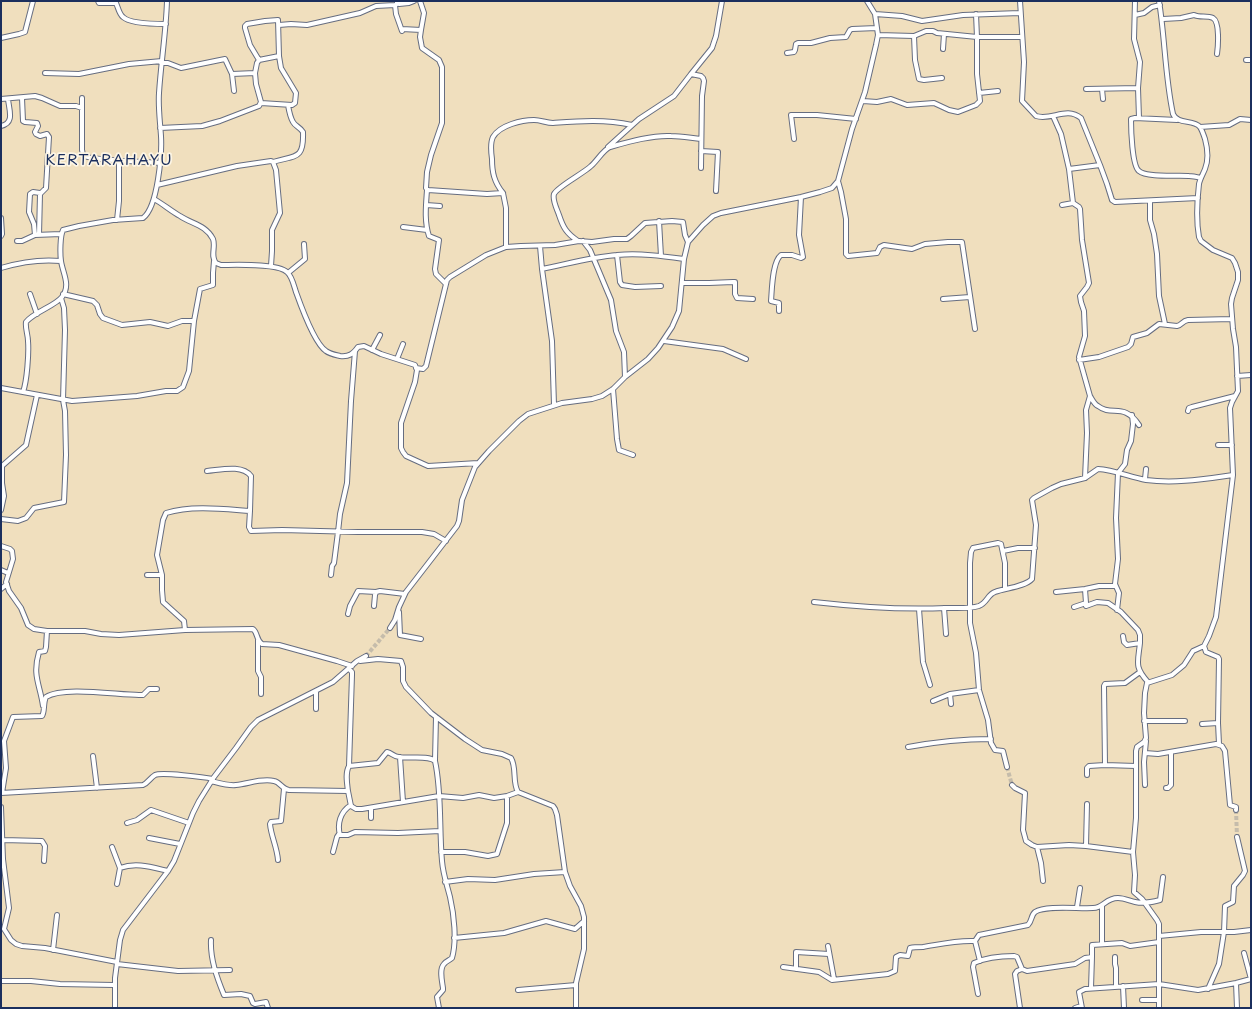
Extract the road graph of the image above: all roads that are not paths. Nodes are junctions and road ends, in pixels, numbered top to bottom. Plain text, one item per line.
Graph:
1 (33, 1) edge
2 (98, 1) edge
3 (167, 1) edge
4 (414, 1) edge
5 (420, 1) edge
6 (722, 1) edge
7 (867, 1) edge
8 (1020, 1) edge
9 (1135, 1) edge
10 (397, 3) edge
11 (1160, 3) edge
12 (1020, 12) junction
13 (875, 14) junction
14 (976, 14) junction
15 (1135, 15) junction
16 (1162, 20) junction
17 (926, 21) junction
18 (166, 24) junction
19 (279, 25) junction
20 (877, 28) junction
21 (421, 30) junction
22 (926, 31) junction
23 (944, 34) junction
24 (878, 35) junction
25 (914, 36) junction
26 (977, 37) junction
27 (1022, 37) junction
28 (1, 38) edge
29 (943, 49) dead end
30 (787, 53) dead end
31 (1217, 54) dead end
32 (279, 56) junction
33 (259, 60) junction
34 (162, 62) junction
35 (45, 73) dead end
36 (255, 73) junction
37 (232, 74) junction
38 (691, 74) junction
39 (942, 78) dead end
40 (1138, 88) junction
41 (1102, 89) junction
42 (1086, 90) dead end
43 (234, 91) dead end
44 (998, 91) dead end
45 (979, 93) junction
46 (22, 98) junction
47 (82, 98) dead end
48 (1, 99) edge
49 (8, 99) junction
50 (1103, 99) dead end
51 (863, 101) junction
52 (261, 103) junction
53 (288, 105) junction
54 (82, 108) junction
55 (1053, 116) junction
56 (1139, 118) junction
57 (856, 119) junction
58 (1178, 120) junction
59 (1251, 120) edge
60 (632, 125) junction
61 (1, 126) edge
62 (1200, 127) junction
63 (160, 128) junction
64 (701, 139) junction
65 (794, 139) dead end
66 (608, 148) junction
67 (701, 151) junction
68 (119, 160) junction
69 (273, 162) junction
70 (160, 163) junction
71 (1100, 165) junction
72 (701, 168) dead end
73 (1069, 169) junction
74 (1201, 178) junction
75 (838, 181) junction
76 (157, 185) junction
77 (427, 190) junction
78 (716, 191) dead end
79 (40, 193) junction
80 (503, 193) junction
81 (801, 197) junction
82 (1198, 198) junction
83 (154, 199) junction
84 (1150, 201) junction
85 (1073, 203) junction
86 (426, 205) junction
87 (1062, 205) dead end
88 (440, 206) dead end
89 (1, 218) edge
90 (118, 220) junction
91 (659, 222) junction
92 (403, 227) dead end
93 (427, 230) junction
94 (61, 234) junction
95 (37, 235) junction
96 (1, 236) edge
97 (17, 241) dead end
98 (581, 241) junction
99 (688, 242) junction
100 (304, 244) dead end
101 (540, 246) junction
102 (506, 247) junction
103 (617, 255) junction
104 (661, 256) junction
105 (594, 258) junction
106 (684, 259) junction
107 (61, 261) junction
108 (214, 261) junction
109 (271, 266) junction
110 (1, 268) edge
111 (542, 268) junction
112 (288, 273) junction
113 (683, 282) junction
114 (446, 284) junction
115 (660, 286) dead end
116 (30, 294) dead end
117 (62, 296) junction
118 (970, 297) junction
119 (753, 299) dead end
120 (943, 299) dead end
121 (779, 310) dead end
122 (37, 314) junction
123 (1232, 319) junction
124 (194, 321) junction
125 (1165, 324) junction
126 (975, 329) dead end
127 (380, 335) dead end
128 (664, 341) junction
129 (403, 344) dead end
130 (372, 350) junction
131 (355, 351) junction
132 (397, 359) junction
133 (746, 360) dead end
134 (1079, 360) junction
135 (416, 368) junction
136 (1251, 375) edge
137 (1238, 376) junction
138 (625, 377) junction
139 (1, 388) edge
140 (613, 389) junction
141 (23, 392) junction
142 (37, 395) junction
143 (1090, 396) junction
144 (1235, 396) junction
145 (63, 400) junction
146 (554, 406) junction
147 (1188, 411) dead end
148 (1132, 415) junction
149 (1139, 425) dead end
150 (1218, 445) dead end
151 (1232, 445) junction
152 (633, 455) dead end
153 (478, 463) junction
154 (1, 469) edge
155 (1146, 469) dead end
156 (207, 471) dead end
157 (1118, 473) junction
158 (1233, 475) junction
159 (1085, 478) junction
160 (1145, 479) junction
161 (1, 510) edge
162 (250, 511) junction
163 (1, 519) edge
164 (338, 532) junction
165 (446, 541) junction
166 (1, 546) edge
167 (1035, 548) junction
168 (1003, 551) junction
169 (1, 570) edge
170 (8, 573) junction
171 (147, 575) dead end
172 (162, 575) junction
173 (331, 575) dead end
174 (7, 584) junction
175 (1115, 586) junction
176 (1, 589) edge
177 (1005, 589) junction
178 (1085, 589) junction
179 (376, 592) junction
180 (1056, 592) dead end
181 (405, 594) junction
182 (814, 602) dead end
183 (374, 606) dead end
184 (1086, 606) dead end
185 (399, 607) junction
186 (970, 607) junction
187 (1074, 607) dead end
188 (944, 608) junction
189 (918, 610) junction
190 (1117, 610) junction
191 (348, 614) dead end
192 (390, 628) tunnel mouth
193 (185, 630) junction
194 (47, 631) junction
195 (946, 634) dead end
196 (1123, 636) dead end
197 (421, 639) dead end
198 (258, 640) junction
199 (1140, 643) junction
200 (1204, 646) junction
201 (366, 656) tunnel mouth
202 (357, 662) junction
203 (350, 668) junction
204 (1140, 672) junction
205 (1148, 682) junction
206 (930, 685) dead end
207 (157, 689) dead end
208 (979, 690) junction
209 (316, 691) junction
210 (261, 694) dead end
211 (950, 694) junction
212 (933, 701) dead end
213 (951, 704) dead end
214 (43, 706) junction
215 (316, 709) dead end
216 (436, 717) junction
217 (1144, 721) junction
218 (1185, 721) dead end
219 (1218, 723) junction
220 (1202, 724) dead end
221 (991, 739) junction
222 (1146, 740) junction
223 (1219, 744) junction
224 (908, 747) dead end
225 (1171, 752) junction
226 (1145, 753) junction
227 (93, 756) dead end
228 (400, 757) junction
229 (435, 760) junction
230 (1105, 765) junction
231 (349, 766) junction
232 (1136, 766) junction
233 (1007, 767) tunnel mouth
234 (1087, 775) dead end
235 (212, 780) junction
236 (1012, 785) tunnel mouth
237 (1145, 785) dead end
238 (97, 788) junction
239 (1166, 788) dead end
240 (284, 789) junction
241 (348, 791) junction
242 (518, 792) junction
243 (2, 793) edge
244 (439, 796) junction
245 (507, 796) junction
246 (403, 802) junction
247 (1087, 804) dead end
248 (350, 805) junction
249 (1, 807) edge
250 (371, 808) junction
251 (1236, 810) tunnel mouth
252 (371, 818) dead end
253 (127, 823) dead end
254 (189, 823) junction
255 (440, 831) junction
256 (339, 834) junction
257 (1238, 837) tunnel mouth
258 (149, 838) dead end
259 (3, 840) junction
260 (180, 844) junction
261 (1086, 846) junction
262 (112, 847) dead end
263 (1037, 847) junction
264 (333, 852) dead end
265 (441, 852) junction
266 (1133, 852) junction
267 (278, 860) dead end
268 (44, 861) dead end
269 (120, 868) junction
270 (168, 871) junction
271 (565, 872) junction
272 (1163, 877) dead end
273 (1043, 881) dead end
274 (445, 882) junction
275 (117, 884) dead end
276 (1080, 888) dead end
277 (1145, 903) junction
278 (1102, 906) junction
279 (1077, 907) junction
280 (56, 915) dead end
281 (584, 921) junction
282 (2, 929) edge
283 (1251, 930) edge
284 (1224, 932) junction
285 (1159, 936) junction
286 (454, 938) junction
287 (211, 940) dead end
288 (975, 941) junction
289 (1159, 942) junction
290 (1102, 944) junction
291 (828, 946) dead end
292 (52, 950) junction
293 (1244, 952) dead end
294 (829, 954) junction
295 (1115, 956) dead end
296 (1092, 957) junction
297 (980, 961) junction
298 (117, 963) junction
299 (783, 967) dead end
300 (214, 969) junction
301 (1022, 969) junction
302 (230, 970) dead end
303 (796, 970) junction
304 (834, 979) junction
305 (1251, 979) edge
306 (1, 982) edge
307 (1236, 983) junction
308 (1159, 984) junction
309 (114, 985) junction
310 (576, 985) junction
311 (1123, 986) junction
312 (1116, 987) junction
313 (1091, 988) junction
314 (1208, 989) junction
315 (518, 990) dead end
316 (978, 994) dead end
317 (1142, 1000) dead end
318 (1158, 1000) junction
319 (1081, 1007) edge
320 (115, 1008) edge
321 (268, 1008) edge
322 (439, 1008) edge
323 (576, 1008) edge
324 (1020, 1008) edge
325 (1075, 1008) edge
326 (1124, 1008) edge
327 (1159, 1008) edge
328 (1237, 1008) edge

1 - 28 street
2 - 18 street
3 - 18 street
4 - 10 street
5 - 21 street
6 - 38 street
7 - 13 street
8 - 12 street
9 - 15 street
10 - 19 street
10 - 21 street
11 - 15 street
11 - 16 street
12 - 14 street
12 - 27 street
13 - 17 street
13 - 20 street
14 - 17 street
14 - 26 street
15 - 40 street
16 - 31 street
16 - 58 street
17 - 22 street
18 - 34 street
19 - 32 street
19 - 33 street
20 - 24 street
20 - 30 street
21 - 77 street
22 - 23 street
22 - 25 street
23 - 26 street
23 - 29 street
24 - 25 street
24 - 51 street
25 - 39 street
26 - 27 street
26 - 45 street
27 - 55 street
32 - 33 street
32 - 53 street
33 - 36 street
34 - 35 street
34 - 37 street
34 - 63 street
36 - 37 street
36 - 52 street
37 - 43 street
38 - 60 street
38 - 64 street
40 - 41 street
40 - 56 street
41 - 42 street
41 - 50 street
44 - 45 street
45 - 51 street
46 - 49 street
46 - 54 street
46 - 79 street
47 - 54 street
48 - 49 street
49 - 61 street
51 - 57 street
52 - 53 street
52 - 63 street
53 - 69 street
54 - 68 street
55 - 71 street
55 - 73 street
56 - 58 street
56 - 74 street
57 - 65 street
57 - 75 street
58 - 62 street
59 - 62 street
60 - 66 street
60 - 80 street
62 - 74 street
63 - 70 street
64 - 66 street
64 - 67 street
66 - 98 street
67 - 72 street
67 - 78 street
68 - 70 street
68 - 90 street
69 - 76 street
69 - 109 street
70 - 76 street
71 - 73 street
71 - 84 street
73 - 85 street
74 - 82 street
75 - 81 street
75 - 118 street
76 - 83 street
77 - 80 street
77 - 86 street
79 - 95 street
79 - 95 street
80 - 102 street
81 - 99 street
81 - 121 street
82 - 84 street
82 - 123 street
83 - 90 street
83 - 108 street
84 - 125 street
85 - 87 street
85 - 134 street
86 - 88 street
86 - 93 street
89 - 96 street
90 - 94 street
91 - 98 street
91 - 99 street
91 - 104 street
92 - 93 street
93 - 114 street
94 - 95 street
94 - 107 street
95 - 97 street
98 - 101 street
98 - 105 street
99 - 106 street
100 - 112 street
101 - 102 street
101 - 111 street
102 - 114 street
103 - 104 street
103 - 105 street
103 - 115 street
104 - 106 street
105 - 111 street
105 - 138 street
106 - 113 street
107 - 110 street
107 - 117 street
108 - 109 street
108 - 124 street
109 - 112 street
111 - 146 street
112 - 131 street
113 - 119 street
113 - 128 street
114 - 135 street
116 - 122 street
117 - 122 street
117 - 124 street
117 - 145 street
118 - 120 street
118 - 126 street
122 - 141 street
123 - 125 street
123 - 137 street
124 - 145 street
125 - 134 street
127 - 130 street
128 - 133 street
128 - 138 street
129 - 132 street
130 - 131 street
130 - 132 street
131 - 164 street
132 - 135 street
134 - 143 street
135 - 153 street
136 - 137 street
137 - 144 street
138 - 140 street
139 - 141 street
140 - 146 street
140 - 152 street
141 - 142 street
142 - 145 street
142 - 154 street
143 - 148 street
143 - 159 street
144 - 147 street
144 - 151 street
145 - 163 street
146 - 153 street
148 - 149 street
148 - 157 street
150 - 151 street
151 - 158 street
153 - 165 street
154 - 161 street
155 - 160 street
156 - 162 street
157 - 159 street
157 - 160 street
157 - 175 street
158 - 160 street
158 - 200 street
159 - 167 street
162 - 164 street
162 - 172 street
164 - 165 street
164 - 173 street
165 - 181 street
166 - 170 street
167 - 168 street
167 - 177 street
168 - 177 street
168 - 186 street
169 - 170 street
170 - 174 street
171 - 172 street
172 - 193 street
174 - 176 street
174 - 194 street
175 - 178 street
175 - 190 street
177 - 186 street
178 - 180 street
178 - 187 street
179 - 181 street
179 - 183 street
179 - 191 street
181 - 185 street
182 - 189 street
184 - 190 street
185 - 192 street
185 - 197 street
186 - 188 street
186 - 208 street
188 - 189 street
188 - 195 street
189 - 206 street
190 - 199 street
193 - 194 street
193 - 198 street
194 - 214 street
196 - 199 street
198 - 203 street
198 - 210 street
199 - 204 street
200 - 205 street
200 - 219 street
201 - 202 street
202 - 203 street
202 - 216 street
203 - 209 street
203 - 231 street
204 - 205 street
204 - 230 street
205 - 217 street
207 - 214 street
208 - 211 street
208 - 221 street
209 - 215 street
209 - 235 street
211 - 212 street
211 - 213 street
214 - 243 street
216 - 229 street
216 - 242 street
217 - 218 street
217 - 222 street
219 - 220 street
219 - 223 street
221 - 224 street
221 - 233 street
222 - 226 street
222 - 232 street
223 - 225 street
223 - 251 street
225 - 226 street
225 - 239 street
226 - 237 street
227 - 238 street
228 - 229 street
228 - 231 street
228 - 246 street
229 - 244 street
230 - 232 street
230 - 234 street
231 - 241 street
232 - 266 street
235 - 238 street
235 - 240 street
235 - 254 street
236 - 263 street
238 - 243 street
240 - 241 street
240 - 267 street
241 - 248 street
242 - 245 street
242 - 271 street
244 - 245 street
244 - 246 street
244 - 255 street
245 - 265 street
246 - 250 street
247 - 261 street
248 - 250 street
248 - 256 street
249 - 259 street
250 - 252 street
253 - 254 street
254 - 260 street
255 - 256 street
255 - 265 street
256 - 264 street
257 - 284 street
258 - 260 street
259 - 268 street
259 - 282 street
260 - 270 street
261 - 263 street
261 - 266 street
262 - 269 street
263 - 273 street
265 - 274 street
266 - 277 street
269 - 270 street
269 - 275 street
270 - 298 street
271 - 274 street
271 - 281 street
272 - 277 street
274 - 286 street
276 - 279 street
277 - 278 street
277 - 285 street
278 - 279 street
278 - 290 street
279 - 288 street
280 - 292 street
281 - 286 street
281 - 310 street
282 - 292 street
283 - 284 street
284 - 285 street
284 - 314 street
285 - 289 street
286 - 322 street
287 - 300 street
288 - 297 street
288 - 304 street
289 - 290 street
289 - 308 street
290 - 296 street
291 - 294 street
292 - 298 street
293 - 305 street
294 - 303 street
294 - 304 street
295 - 312 street
296 - 301 street
296 - 313 street
297 - 301 street
297 - 316 street
298 - 300 street
298 - 309 street
299 - 303 street
300 - 302 street
300 - 321 street
301 - 324 street
303 - 304 street
305 - 307 street
306 - 309 street
307 - 314 street
307 - 328 street
308 - 311 street
308 - 314 street
308 - 318 street
309 - 320 street
310 - 315 street
310 - 323 street
311 - 312 street
311 - 326 street
312 - 313 street
313 - 319 street
317 - 318 street
318 - 327 street
319 - 325 street

